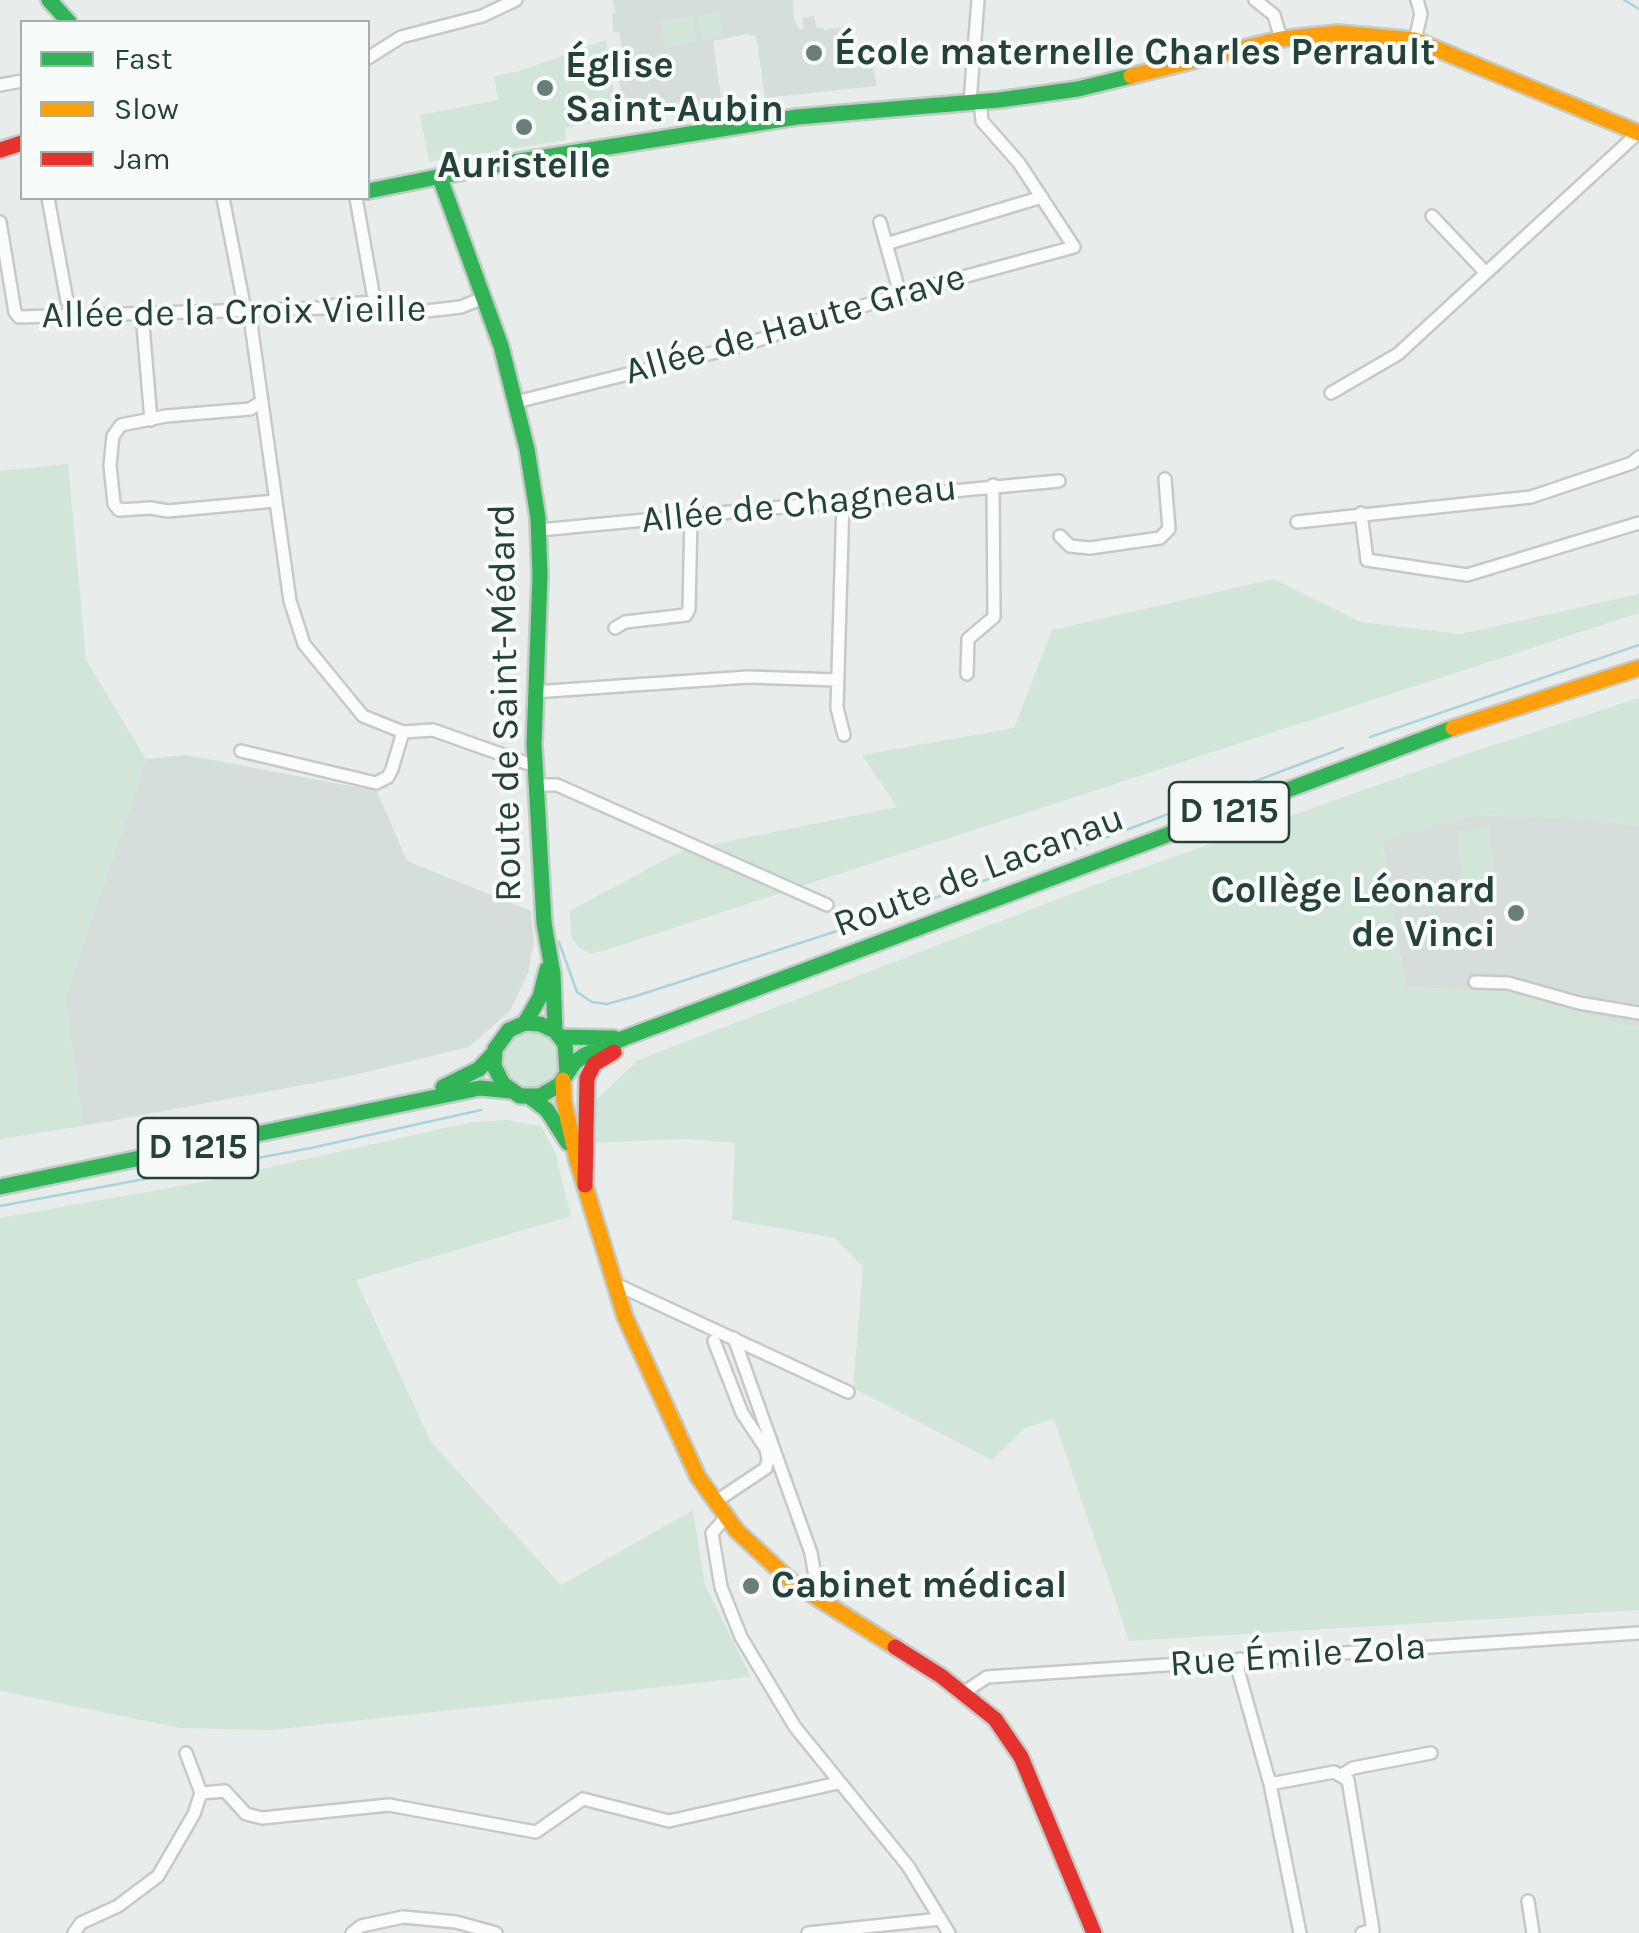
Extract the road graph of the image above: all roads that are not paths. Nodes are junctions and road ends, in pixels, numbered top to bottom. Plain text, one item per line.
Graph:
1 (49, 0) edge
2 (516, 0) edge
3 (978, 0) edge
4 (1254, 0) edge
5 (1416, 0) edge
6 (67, 20) edge
7 (1282, 39) junction
8 (1414, 40) junction
9 (370, 57) edge
10 (975, 102) junction
11 (1639, 133) edge
12 (440, 178) junction
13 (370, 190) edge
14 (1042, 197) junction
15 (48, 200) edge
16 (224, 200) edge
17 (356, 200) edge
18 (1432, 216) dead end
19 (0, 222) edge
20 (880, 222) dead end
21 (886, 244) junction
22 (1486, 273) junction
23 (900, 294) junction
24 (485, 297) junction
25 (66, 301) dead end
26 (379, 302) junction
27 (246, 310) junction
28 (142, 314) junction
29 (1331, 393) dead end
30 (260, 402) junction
31 (516, 402) junction
32 (151, 420) junction
33 (1639, 457) edge
34 (1166, 479) dead end
35 (1058, 481) dead end
36 (993, 486) junction
37 (842, 500) junction
38 (276, 501) junction
39 (1361, 514) junction
40 (691, 516) junction
41 (1297, 522) dead end
42 (1639, 522) edge
43 (539, 530) junction
44 (1060, 536) dead end
45 (615, 628) dead end
46 (1639, 668) edge
47 (967, 674) dead end
48 (837, 680) junction
49 (534, 692) junction
50 (403, 732) junction
51 (844, 735) dead end
52 (241, 751) dead end
53 (535, 764) junction
54 (536, 785) junction
55 (827, 905) dead end
56 (549, 955) junction
57 (1474, 982) dead end
58 (714, 1006) junction
59 (1639, 1013) edge
60 (525, 1023) junction
61 (558, 1034) junction
62 (624, 1038) junction
63 (494, 1052) junction
64 (565, 1076) junction
65 (510, 1091) junction
66 (530, 1098) junction
67 (396, 1105) junction
68 (578, 1160) junction
69 (585, 1184) junction
70 (0, 1187) edge
71 (615, 1287) junction
72 (734, 1338) junction
73 (714, 1341) dead end
74 (848, 1392) dead end
75 (714, 1502) junction
76 (726, 1517) junction
77 (819, 1600) junction
78 (1639, 1634) edge
79 (1240, 1659) junction
80 (963, 1693) junction
81 (186, 1753) dead end
82 (1431, 1754) dead end
83 (1343, 1774) junction
84 (838, 1783) junction
85 (1270, 1784) junction
86 (201, 1793) junction
87 (1528, 1902) dead end
88 (940, 1918) junction
89 (74, 1933) edge
90 (352, 1933) edge
91 (496, 1933) edge
92 (808, 1933) edge
93 (949, 1933) edge
94 (1094, 1933) edge
95 (1300, 1933) edge
96 (1362, 1933) edge
97 (1533, 1933) edge

1 - 6 street
2 - 9 street
3 - 10 street
4 - 7 street
5 - 8 street
7 - 8 street
7 - 10 street
8 - 11 street
10 - 12 street
10 - 14 street
11 - 22 street
12 - 13 street
12 - 24 street, Route de Saint-Médard
14 - 21 street
14 - 23 street, Allée de Haute Grave
15 - 25 street
16 - 27 street
17 - 26 street
18 - 22 street
19 - 28 street, Allée de la Croix Vieille
20 - 21 street
21 - 23 street
22 - 29 street
23 - 31 street, Allée de Haute Grave
24 - 26 street, Allée de la Croix Vieille
24 - 31 street, Route de Saint-Médard
26 - 27 street, Allée de la Croix Vieille
27 - 28 street, Allée de la Croix Vieille
27 - 30 street
28 - 32 street
30 - 32 street
30 - 38 street
31 - 43 street, Route de Saint-Médard
32 - 38 street
33 - 39 street
34 - 44 street
35 - 36 street, Allée de Chagneau
36 - 37 street, Allée de Chagneau
36 - 47 street
37 - 40 street, Allée de Chagneau
37 - 48 street
38 - 50 street
39 - 41 street
39 - 42 street
40 - 43 street, Allée de Chagneau
40 - 45 street
43 - 49 street, Route de Saint-Médard
46 - 58 street, Route de Lacanau / D 1215
48 - 49 street
48 - 51 street
49 - 53 street, Route de Saint-Médard
50 - 52 street
50 - 53 street
53 - 54 street, Route de Saint-Médard
54 - 55 street
54 - 56 street, Route de Saint-Médard
56 - 60 street, Route de Saint-Médard
56 - 61 street, Route de Saint-Médard
57 - 59 street
58 - 62 street, Route de Lacanau / D 1215
58 - 69 street
60 - 61 street, Route de Lacanau
60 - 63 street
61 - 62 street, Route de Lacanau / D 1215
61 - 64 street
62 - 64 street, Route de Lacanau / D 1215
63 - 65 street
63 - 67 street, D 1215
64 - 66 street, Route de Lacanau
64 - 68 street
65 - 66 street
65 - 67 street, D 1215
66 - 68 street
67 - 70 street, D 1215
68 - 69 street
69 - 71 street
71 - 72 street
71 - 75 street
72 - 74 street
72 - 77 street
73 - 75 street
75 - 76 street
76 - 77 street
76 - 84 street
77 - 80 street
78 - 79 street, Rue Émile Zola
79 - 80 street, Rue Émile Zola
79 - 85 street
80 - 94 street
81 - 86 street
82 - 83 street
83 - 85 street
83 - 96 street
84 - 86 street
84 - 88 street
85 - 95 street
86 - 89 street
87 - 97 street
88 - 92 street
88 - 93 street
90 - 91 street

